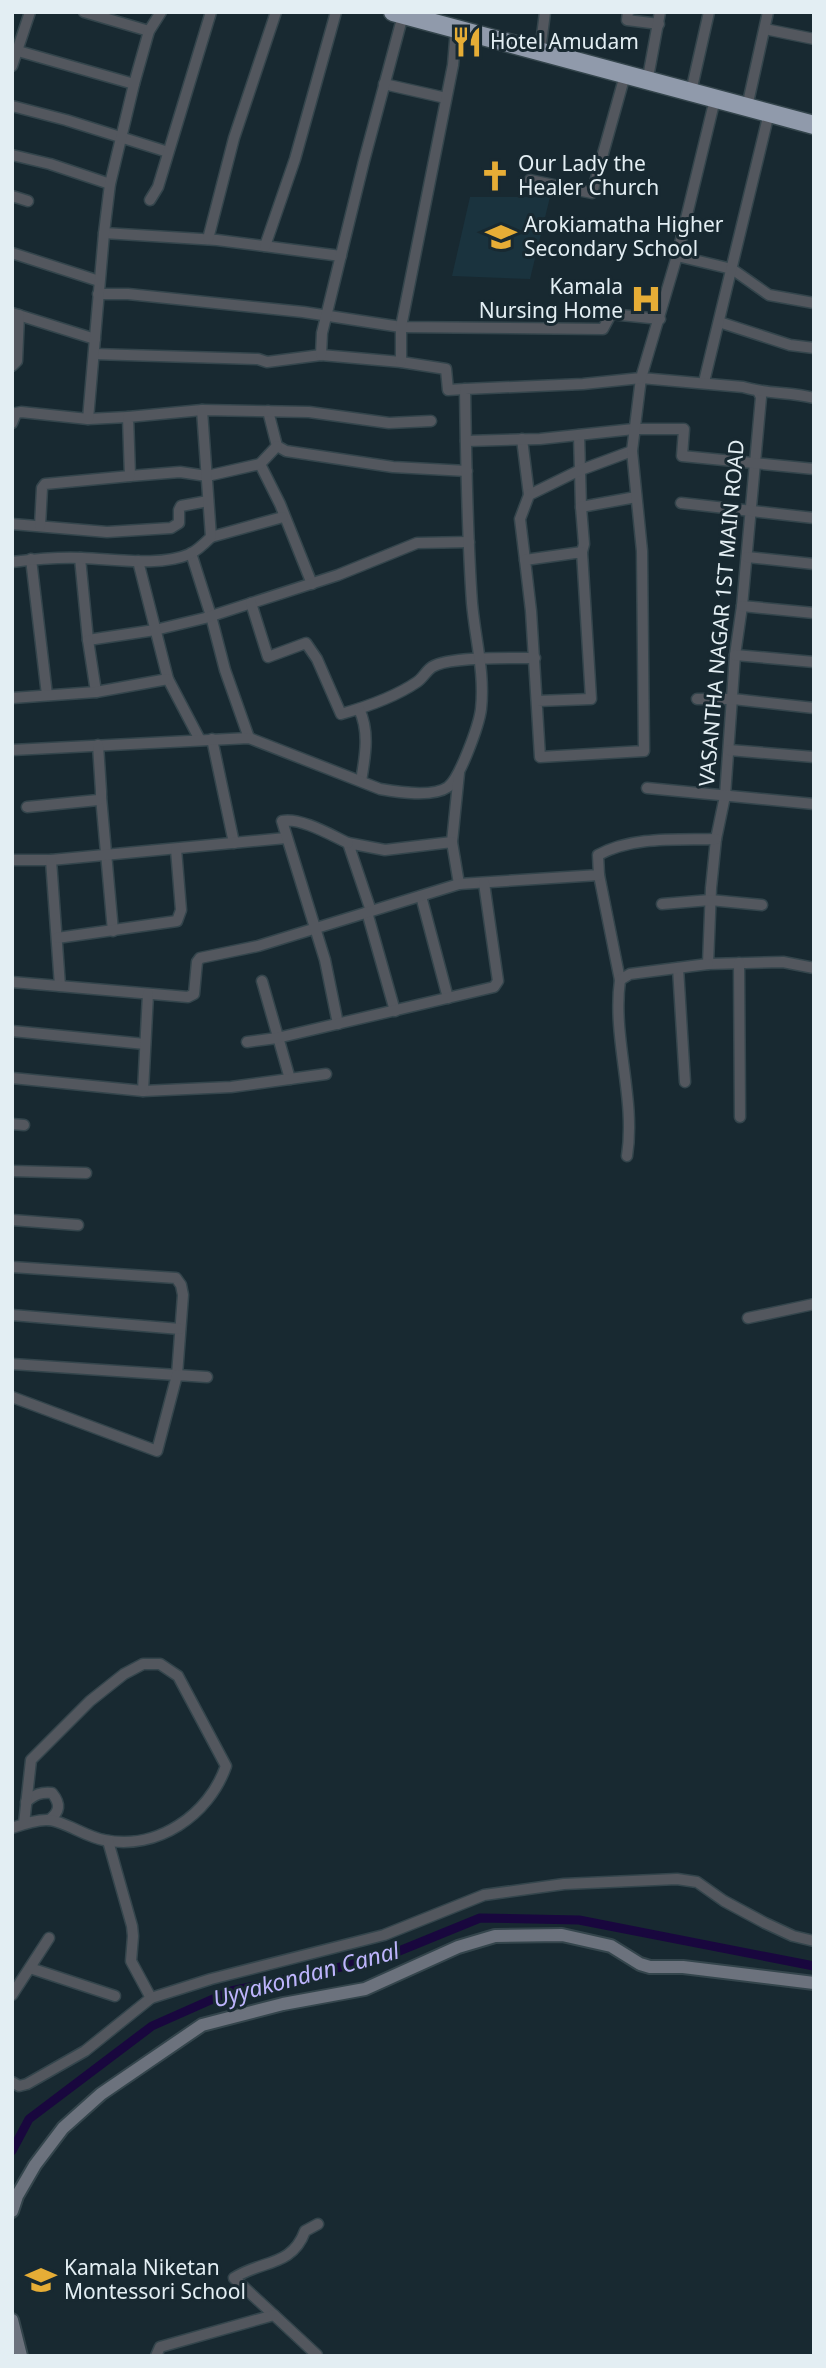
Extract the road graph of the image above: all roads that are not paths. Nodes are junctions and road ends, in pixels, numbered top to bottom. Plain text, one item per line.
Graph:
1 (30, 12) edge
2 (84, 12) edge
3 (162, 12) edge
4 (211, 12) edge
5 (276, 12) edge
6 (335, 12) edge
7 (424, 12) edge
8 (545, 12) edge
9 (628, 12) edge
10 (660, 12) edge
11 (709, 12) edge
12 (768, 12) edge
13 (398, 13) edge
14 (659, 24) junction
15 (456, 29) junction
16 (765, 29) junction
17 (149, 31) junction
18 (814, 39) edge
19 (539, 48) junction
20 (18, 51) junction
21 (12, 66) edge
22 (649, 72) junction
23 (625, 75) junction
24 (693, 83) junction
25 (134, 84) junction
26 (384, 85) junction
27 (446, 98) junction
28 (749, 98) junction
29 (715, 99) junction
30 (12, 106) edge
31 (770, 108) junction
32 (814, 116) edge
33 (814, 125) edge
34 (121, 138) junction
35 (168, 152) junction
36 (12, 155) edge
37 (530, 180) dead end
38 (110, 184) junction
39 (12, 196) edge
40 (150, 200) dead end
41 (27, 201) dead end
42 (104, 233) junction
43 (208, 239) junction
44 (265, 246) junction
45 (12, 253) edge
46 (341, 256) junction
47 (677, 256) junction
48 (732, 269) junction
49 (99, 281) junction
50 (98, 294) junction
51 (814, 303) edge
52 (16, 314) edge
53 (327, 314) junction
54 (660, 318) junction
55 (719, 322) junction
56 (401, 327) junction
57 (95, 339) junction
58 (814, 348) edge
59 (94, 354) junction
60 (321, 355) junction
61 (401, 362) junction
62 (12, 366) edge
63 (641, 378) junction
64 (704, 382) junction
65 (465, 389) junction
66 (758, 391) junction
67 (814, 398) edge
68 (202, 410) junction
69 (268, 411) junction
70 (128, 417) junction
71 (88, 419) junction
72 (431, 421) dead end
73 (12, 423) edge
74 (634, 429) junction
75 (579, 435) junction
76 (522, 439) junction
77 (466, 441) junction
78 (277, 446) junction
79 (632, 452) junction
80 (260, 464) junction
81 (755, 464) junction
82 (814, 470) edge
83 (467, 471) junction
84 (578, 471) junction
85 (130, 476) junction
86 (207, 476) junction
87 (528, 495) junction
88 (636, 497) junction
89 (208, 501) junction
90 (681, 503) dead end
91 (581, 507) junction
92 (750, 512) junction
93 (283, 517) junction
94 (814, 518) edge
95 (12, 524) edge
96 (40, 526) junction
97 (211, 537) junction
98 (469, 542) junction
99 (582, 552) junction
100 (191, 553) junction
101 (747, 557) junction
102 (80, 558) junction
103 (31, 559) junction
104 (525, 560) junction
105 (138, 561) junction
106 (12, 562) edge
107 (814, 564) edge
108 (312, 584) junction
109 (251, 603) junction
110 (742, 606) junction
111 (814, 613) edge
112 (211, 616) junction
113 (155, 630) junction
114 (88, 640) junction
115 (736, 655) junction
116 (535, 658) junction
117 (480, 659) junction
118 (814, 662) edge
119 (168, 679) junction
120 (96, 692) junction
121 (47, 695) junction
122 (12, 698) edge
123 (697, 699) dead end
124 (733, 699) junction
125 (537, 701) junction
126 (814, 708) edge
127 (359, 709) junction
128 (249, 738) junction
129 (212, 739) junction
130 (200, 740) junction
131 (98, 745) junction
132 (12, 750) edge
133 (729, 750) junction
134 (814, 757) edge
135 (459, 773) junction
136 (361, 781) junction
137 (647, 788) dead end
138 (725, 796) junction
139 (101, 797) junction
140 (814, 804) edge
141 (27, 807) dead end
142 (286, 838) junction
143 (716, 839) junction
144 (452, 842) junction
145 (234, 843) junction
146 (348, 843) junction
147 (176, 849) junction
148 (107, 855) junction
149 (12, 860) edge
150 (51, 860) junction
151 (599, 875) junction
152 (484, 883) junction
153 (459, 884) junction
154 (421, 896) junction
155 (710, 900) junction
156 (662, 904) dead end
157 (761, 905) dead end
158 (369, 911) junction
159 (316, 928) junction
160 (113, 931) junction
161 (57, 938) junction
162 (738, 963) junction
163 (708, 964) junction
164 (678, 968) junction
165 (814, 968) edge
166 (620, 980) junction
167 (262, 981) dead end
168 (12, 982) edge
169 (60, 986) junction
170 (148, 994) junction
171 (448, 999) junction
172 (395, 1011) junction
173 (338, 1024) junction
174 (12, 1031) edge
175 (277, 1038) junction
176 (247, 1042) dead end
177 (145, 1044) junction
178 (326, 1074) dead end
179 (12, 1078) edge
180 (290, 1079) junction
181 (685, 1082) dead end
182 (142, 1091) junction
183 (740, 1117) dead end
184 (12, 1124) edge
185 (24, 1125) dead end
186 (627, 1156) dead end
187 (12, 1171) edge
188 (86, 1173) dead end
189 (12, 1220) edge
190 (78, 1224) dead end
191 (12, 1267) edge
192 (814, 1304) edge
193 (12, 1315) edge
194 (748, 1318) dead end
195 (180, 1329) junction
196 (12, 1364) edge
197 (177, 1375) junction
198 (207, 1377) dead end
199 (12, 1396) edge
200 (26, 1802) junction
201 (49, 1819) junction
202 (24, 1824) junction
203 (12, 1828) edge
204 (108, 1841) junction
205 (50, 1938) dead end
206 (814, 1941) edge
207 (30, 1968) junction
208 (814, 1983) edge
209 (12, 1995) edge
210 (116, 1996) dead end
211 (151, 1998) junction
212 (12, 2082) edge
213 (12, 2211) edge
214 (318, 2224) dead end
215 (274, 2315) junction
216 (12, 2320) edge
217 (317, 2355) edge
218 (21, 2356) edge
219 (156, 2356) edge

1 - 20 street
2 - 17 street
3 - 17 street
4 - 35 street
5 - 43 street
6 - 44 street
7 - 19 highway
8 - 19 street
9 - 14 street
10 - 14 street
11 - 24 street
12 - 16 street
13 - 15 highway
13 - 26 street
14 - 22 street
15 - 19 highway
15 - 27 street
16 - 18 street
16 - 28 street
17 - 25 street
19 - 22 highway
19 - 23 highway
20 - 21 street
20 - 25 street
22 - 24 highway
23 - 29 highway
23 - 37 street
24 - 28 highway
25 - 34 street
26 - 27 street
26 - 46 street
27 - 56 street
28 - 31 highway
29 - 31 highway
29 - 47 street
30 - 34 street
31 - 32 highway
31 - 33 highway
31 - 48 street
34 - 35 street
34 - 38 street
35 - 40 street
36 - 38 street
38 - 42 street
39 - 41 street
42 - 43 street
42 - 49 street
43 - 44 street
44 - 46 street
45 - 49 street
46 - 53 street
47 - 48 street
47 - 54 street
48 - 51 street
48 - 55 street
49 - 50 street
50 - 53 street
50 - 57 street
52 - 57 street
52 - 62 street
53 - 56 street
53 - 60 street
54 - 56 street
54 - 63 street
55 - 58 street
55 - 64 street
56 - 61 street
57 - 59 street
59 - 60 street
59 - 71 street
60 - 61 street
61 - 65 street
63 - 64 street
63 - 65 street
63 - 74 street
64 - 66 street
65 - 77 street
66 - 67 street
66 - 81 street, VASANTHA NAGAR 1ST MAIN ROAD
68 - 69 street
68 - 70 street
68 - 86 street
69 - 72 street
69 - 78 street
70 - 71 street
70 - 85 street
71 - 73 street
74 - 75 street
74 - 79 street
74 - 81 street
75 - 76 street
75 - 84 street
76 - 77 street
76 - 87 street
77 - 83 street
78 - 80 street
78 - 83 street
79 - 84 street
79 - 88 street
80 - 86 street
80 - 93 street
81 - 82 street
81 - 92 street, VASANTHA NAGAR 1ST MAIN ROAD
83 - 98 street
84 - 87 street
84 - 91 street
85 - 86 street
85 - 96 street
86 - 89 street
87 - 104 street
88 - 91 street
88 - 125 street
89 - 96 street
89 - 97 street
90 - 92 street
91 - 99 street
92 - 94 street
92 - 101 street, VASANTHA NAGAR 1ST MAIN ROAD
93 - 97 street
93 - 108 street
95 - 96 street
97 - 100 street
98 - 108 street
98 - 117 street
99 - 104 street
99 - 125 street
100 - 105 street
100 - 112 street
101 - 107 street
101 - 110 street, VASANTHA NAGAR 1ST MAIN ROAD
102 - 103 street
102 - 105 street
102 - 114 street
103 - 106 street
103 - 121 street
104 - 116 street
105 - 113 street
108 - 109 street
109 - 112 street
109 - 127 street
110 - 111 street
110 - 115 street, VASANTHA NAGAR 1ST MAIN ROAD
112 - 113 street
112 - 128 street
113 - 114 street
113 - 119 street
114 - 120 street
115 - 118 street
115 - 124 street, VASANTHA NAGAR 1ST MAIN ROAD
116 - 117 street
116 - 125 street
117 - 127 street
117 - 135 street
119 - 120 street
119 - 130 street
120 - 121 street
121 - 122 street
123 - 124 street
124 - 126 street
124 - 133 street, VASANTHA NAGAR 1ST MAIN ROAD
127 - 136 street
128 - 129 street
128 - 136 street
129 - 130 street
129 - 145 street
130 - 131 street
131 - 132 street
131 - 139 street
133 - 134 street
133 - 138 street, VASANTHA NAGAR 1ST MAIN ROAD
135 - 136 street
135 - 144 street
137 - 138 street
138 - 140 street
138 - 143 street, VASANTHA NAGAR 1ST MAIN ROAD
139 - 141 street
139 - 148 street
142 - 145 street
142 - 146 street
142 - 159 street
143 - 151 street
143 - 155 street, VASANTHA NAGAR 1ST MAIN ROAD
144 - 146 street
144 - 153 street
145 - 147 street
146 - 158 street
147 - 148 street
147 - 160 street
148 - 150 street
148 - 160 street
149 - 150 street
150 - 161 street
151 - 152 street
151 - 166 street
152 - 153 street
152 - 171 street
153 - 154 street
154 - 158 street
154 - 171 street
155 - 156 street
155 - 157 street
155 - 163 street, VASANTHA NAGAR 1ST MAIN ROAD
158 - 159 street
158 - 172 street
159 - 170 street
159 - 173 street
160 - 161 street
161 - 169 street
162 - 163 street
162 - 165 street
162 - 183 street
163 - 164 street
164 - 166 street
164 - 181 street
166 - 186 street
167 - 175 street
168 - 169 street
169 - 170 street
170 - 177 street
171 - 172 street
172 - 173 street
173 - 175 street
174 - 177 street
175 - 176 street
175 - 180 street
177 - 182 street
178 - 180 street
179 - 182 street
180 - 182 street
184 - 185 street
187 - 188 street
189 - 190 street
191 - 195 street
192 - 194 street
193 - 195 street
195 - 197 street
196 - 197 street
197 - 198 street
197 - 199 street
200 - 201 street
200 - 202 street
200 - 204 street
201 - 202 street
201 - 204 street
202 - 203 street
204 - 211 street
205 - 207 street
206 - 211 street
207 - 209 street
207 - 210 street
208 - 213 street
211 - 212 street
214 - 215 street
215 - 217 street
215 - 219 street
216 - 218 street

